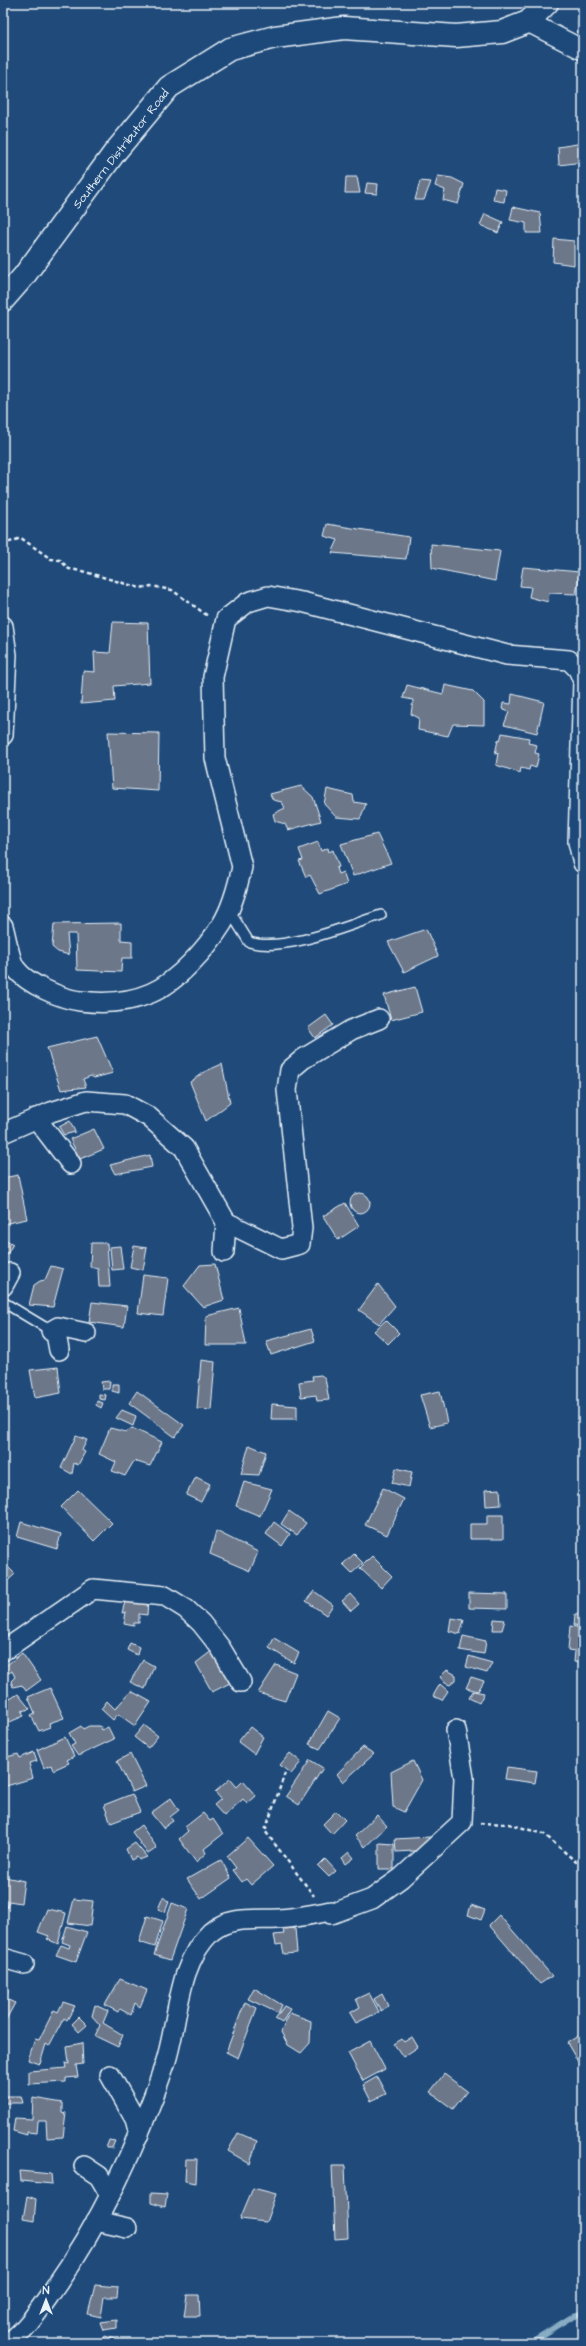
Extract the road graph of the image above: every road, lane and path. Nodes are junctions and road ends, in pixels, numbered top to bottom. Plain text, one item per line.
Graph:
1 (547, 3) edge
2 (528, 22) junction
3 (583, 50) edge
4 (3, 300) edge
5 (3, 537) edge
6 (3, 626) edge
7 (224, 626) junction
8 (3, 735) edge
9 (583, 863) edge
10 (228, 908) junction
11 (381, 916) dead end
12 (3, 926) edge
13 (379, 1019) dead end
14 (36, 1118) junction
15 (3, 1133) edge
16 (71, 1164) dead end
17 (226, 1222) junction
18 (224, 1252) dead end
19 (3, 1302) edge
20 (59, 1313) dead end
21 (86, 1333) dead end
22 (53, 1336) junction
23 (3, 1651) edge
24 (242, 1682) dead end
25 (456, 1730) dead end
26 (285, 1773) dead end
27 (462, 1822) junction
28 (583, 1868) edge
29 (330, 1914) junction
30 (3, 1958) edge
31 (24, 1964) dead end
32 (110, 2074) dead end
33 (139, 2134) junction
34 (84, 2166) dead end
35 (110, 2195) junction
36 (96, 2221) junction
37 (127, 2228) dead end
38 (18, 2340) edge

1 - 2 street, Southern Distributor Road
2 - 3 street
2 - 4 street, Southern Distributor Road
5 - 7 path
6 - 8 street
7 - 9 street
7 - 10 street
10 - 11 lane
10 - 12 street
13 - 17 street
14 - 15 street
14 - 16 street
14 - 17 street
17 - 18 street
19 - 22 lane
20 - 22 street
21 - 22 street
23 - 24 street
25 - 27 street
26 - 29 path
27 - 28 path
27 - 29 street
29 - 33 street
30 - 31 street
32 - 33 street
33 - 35 street
34 - 35 street
35 - 36 street
36 - 37 street
36 - 38 street

